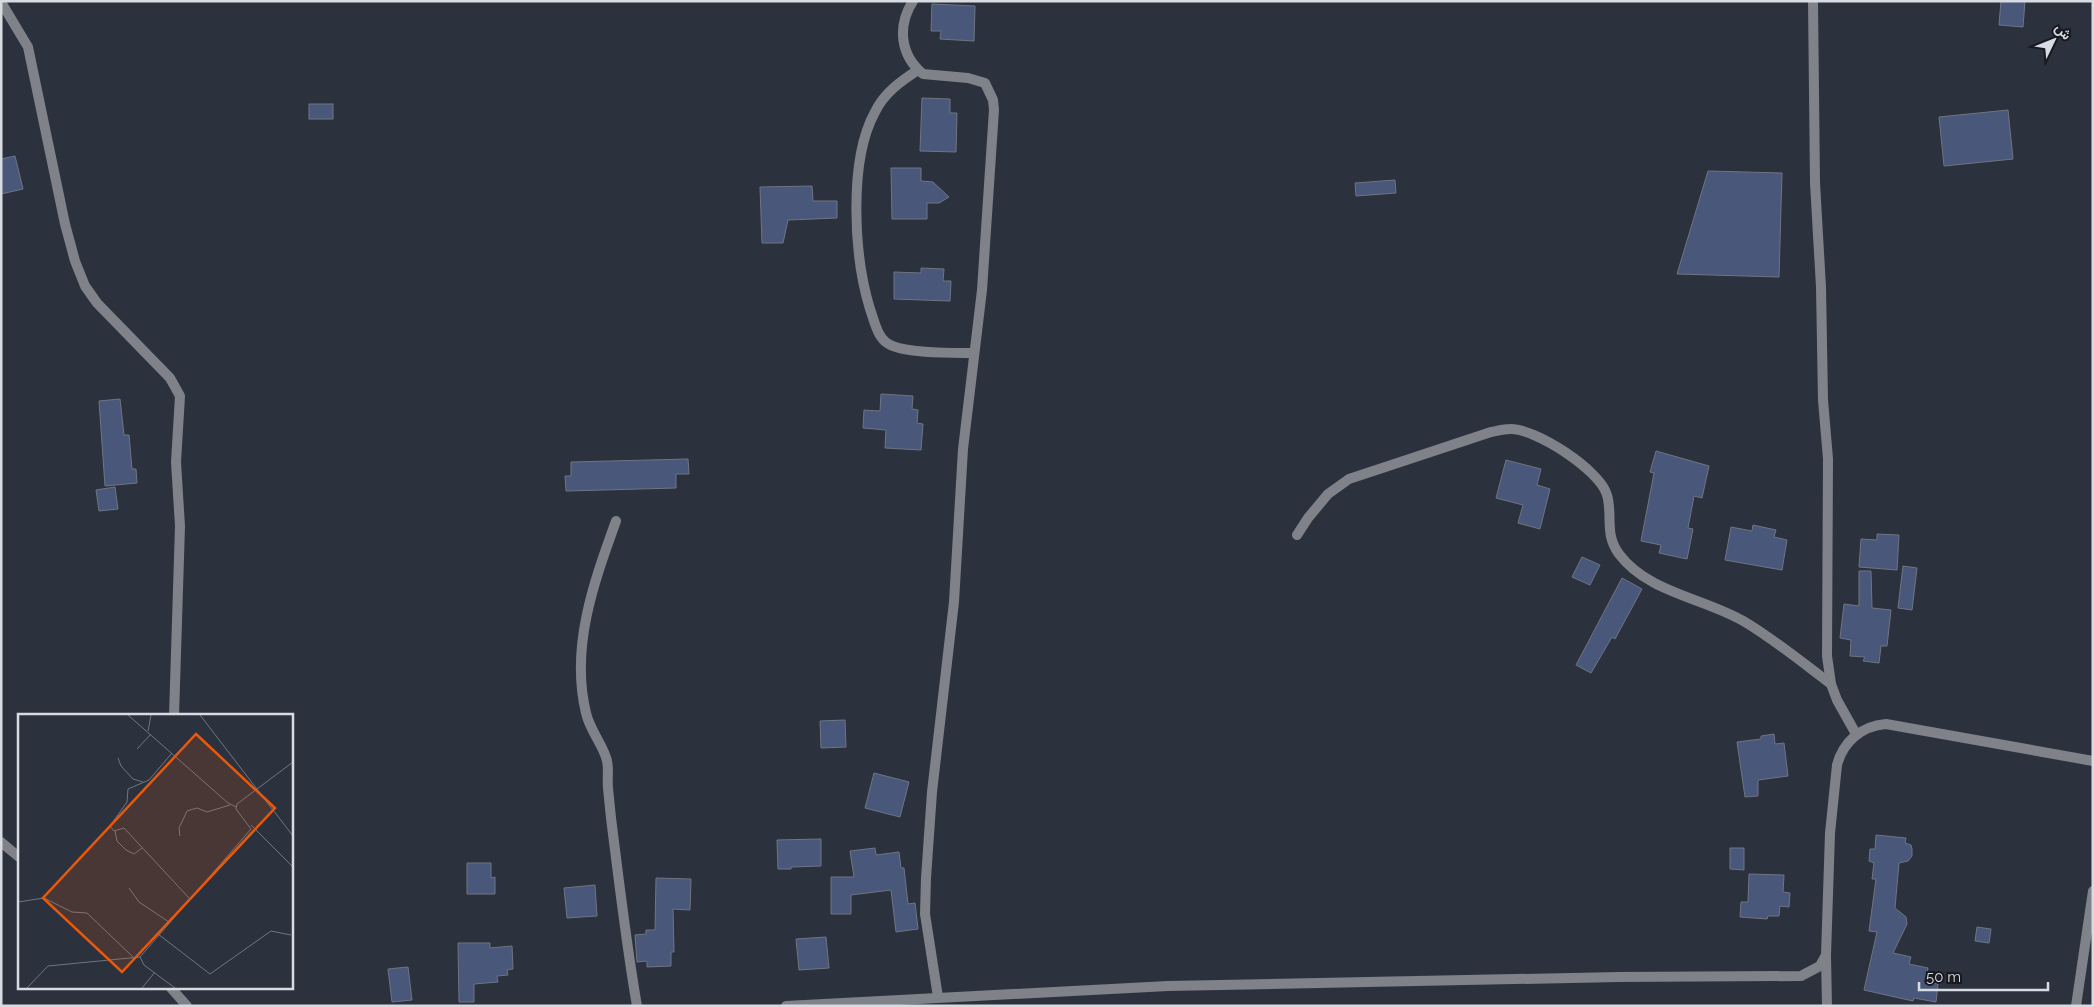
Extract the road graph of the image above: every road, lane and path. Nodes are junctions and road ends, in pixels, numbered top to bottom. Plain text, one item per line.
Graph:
1 (913, 1) edge
2 (1813, 1) edge
3 (1, 2) edge
4 (918, 70) junction
5 (973, 353) junction
6 (616, 521) dead end
7 (1297, 535) dead end
8 (1831, 684) junction
9 (174, 714) edge
10 (1856, 734) junction
11 (2093, 761) edge
12 (1, 842) edge
13 (18, 856) edge
14 (2093, 891) edge
15 (1826, 955) junction
16 (173, 990) edge
17 (938, 997) junction
18 (187, 1006) edge
19 (637, 1006) edge
20 (786, 1006) edge
21 (1827, 1006) edge
22 (2076, 1006) edge

1 - 4 street
2 - 8 street
3 - 9 street
4 - 5 street
4 - 5 street
5 - 17 street
6 - 19 street
7 - 8 street
8 - 10 street
10 - 11 street
10 - 15 street
12 - 13 street
14 - 22 street
15 - 17 street
15 - 21 street
16 - 18 street
17 - 20 street

